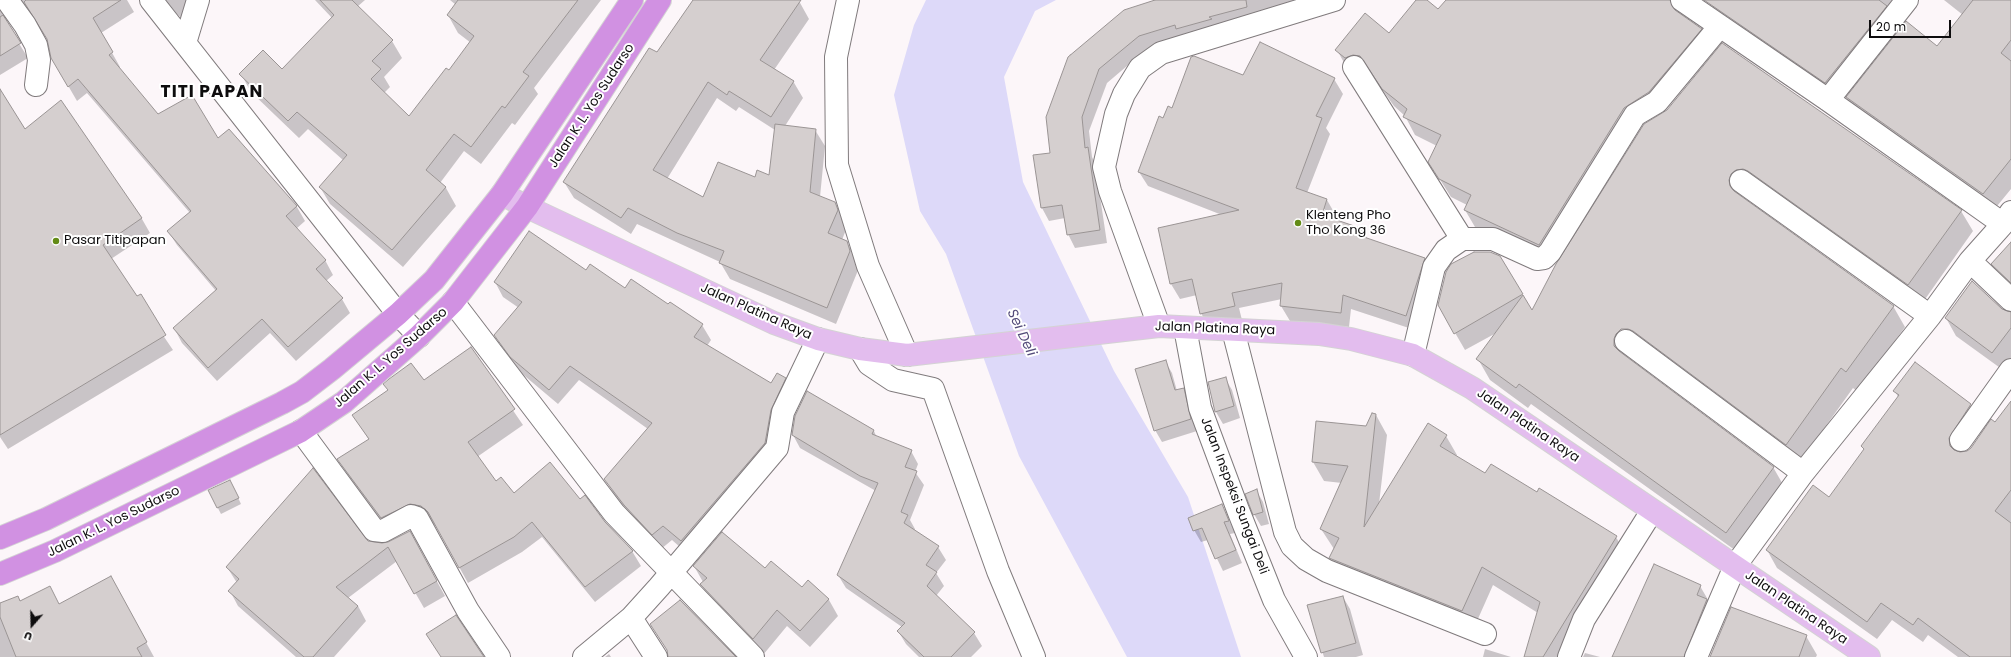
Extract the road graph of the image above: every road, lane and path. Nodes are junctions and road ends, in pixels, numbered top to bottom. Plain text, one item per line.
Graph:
1 (9, 0) edge
2 (151, 0) edge
3 (198, 0) edge
4 (632, 0) edge
5 (660, 0) edge
6 (848, 0) edge
7 (1334, 0) edge
8 (1682, 0) edge
9 (1907, 0) edge
10 (1720, 26) junction
11 (185, 43) junction
12 (1354, 67) dead end
13 (36, 85) dead end
14 (1828, 100) junction
15 (1741, 181) dead end
16 (502, 194) junction
17 (527, 207) junction
18 (2007, 218) edge
19 (1462, 239) junction
20 (1970, 261) junction
21 (2011, 300) edge
22 (453, 302) junction
23 (398, 314) junction
24 (1930, 316) junction
25 (1159, 326) junction
26 (1185, 328) junction
27 (1233, 330) junction
28 (419, 336) junction
29 (818, 339) junction
30 (1626, 341) dead end
31 (860, 349) junction
32 (916, 354) junction
33 (1413, 354) junction
34 (2011, 370) edge
35 (301, 431) junction
36 (1961, 440) dead end
37 (1803, 473) junction
38 (1652, 511) junction
39 (4, 536) edge
40 (23, 564) junction
41 (1734, 566) junction
42 (0, 574) edge
43 (672, 574) junction
44 (631, 618) junction
45 (1485, 634) dead end
46 (500, 657) edge
47 (584, 657) edge
48 (656, 657) edge
49 (753, 657) edge
50 (1034, 657) edge
51 (1306, 657) edge
52 (1569, 657) edge
53 (1696, 657) edge
54 (1869, 657) edge

1 - 13 street
2 - 11 street
3 - 11 street
4 - 16 highway, Jalan K. L. Yos Sudarso
5 - 17 highway, Jalan K. L. Yos Sudarso
6 - 32 street
7 - 25 street
8 - 10 street
9 - 14 street
10 - 14 street
10 - 19 street
11 - 23 street
12 - 19 street
14 - 18 street
15 - 24 street
16 - 17 main road, Jalan Platina Raya
16 - 23 highway, Jalan K. L. Yos Sudarso
17 - 22 highway, Jalan K. L. Yos Sudarso
17 - 29 main road, Jalan Platina Raya
18 - 20 street
19 - 33 street
20 - 21 street
20 - 24 street
22 - 28 highway, Jalan K. L. Yos Sudarso
22 - 43 street
23 - 28 street
23 - 39 highway, Jalan K. L. Yos Sudarso
24 - 37 street
25 - 26 main road, Jalan Platina Raya
25 - 32 main road, Jalan Platina Raya
26 - 27 main road, Jalan Platina Raya
26 - 51 street, Jalan Inspeksi Sungai Deli
27 - 33 main road, Jalan Platina Raya
27 - 45 street
28 - 35 highway, Jalan K. L. Yos Sudarso
29 - 31 main road, Jalan Platina Raya
29 - 43 street
30 - 37 street
31 - 32 main road, Jalan Platina Raya
31 - 50 street
33 - 38 main road, Jalan Platina Raya
34 - 36 street
35 - 40 highway, Jalan K. L. Yos Sudarso
35 - 46 street
37 - 41 street
38 - 41 main road, Jalan Platina Raya
38 - 52 street
39 - 40 highway
40 - 42 highway, Jalan K. L. Yos Sudarso
41 - 53 street
41 - 54 main road, Jalan Platina Raya
43 - 44 street
43 - 49 street
44 - 47 street
44 - 48 street

